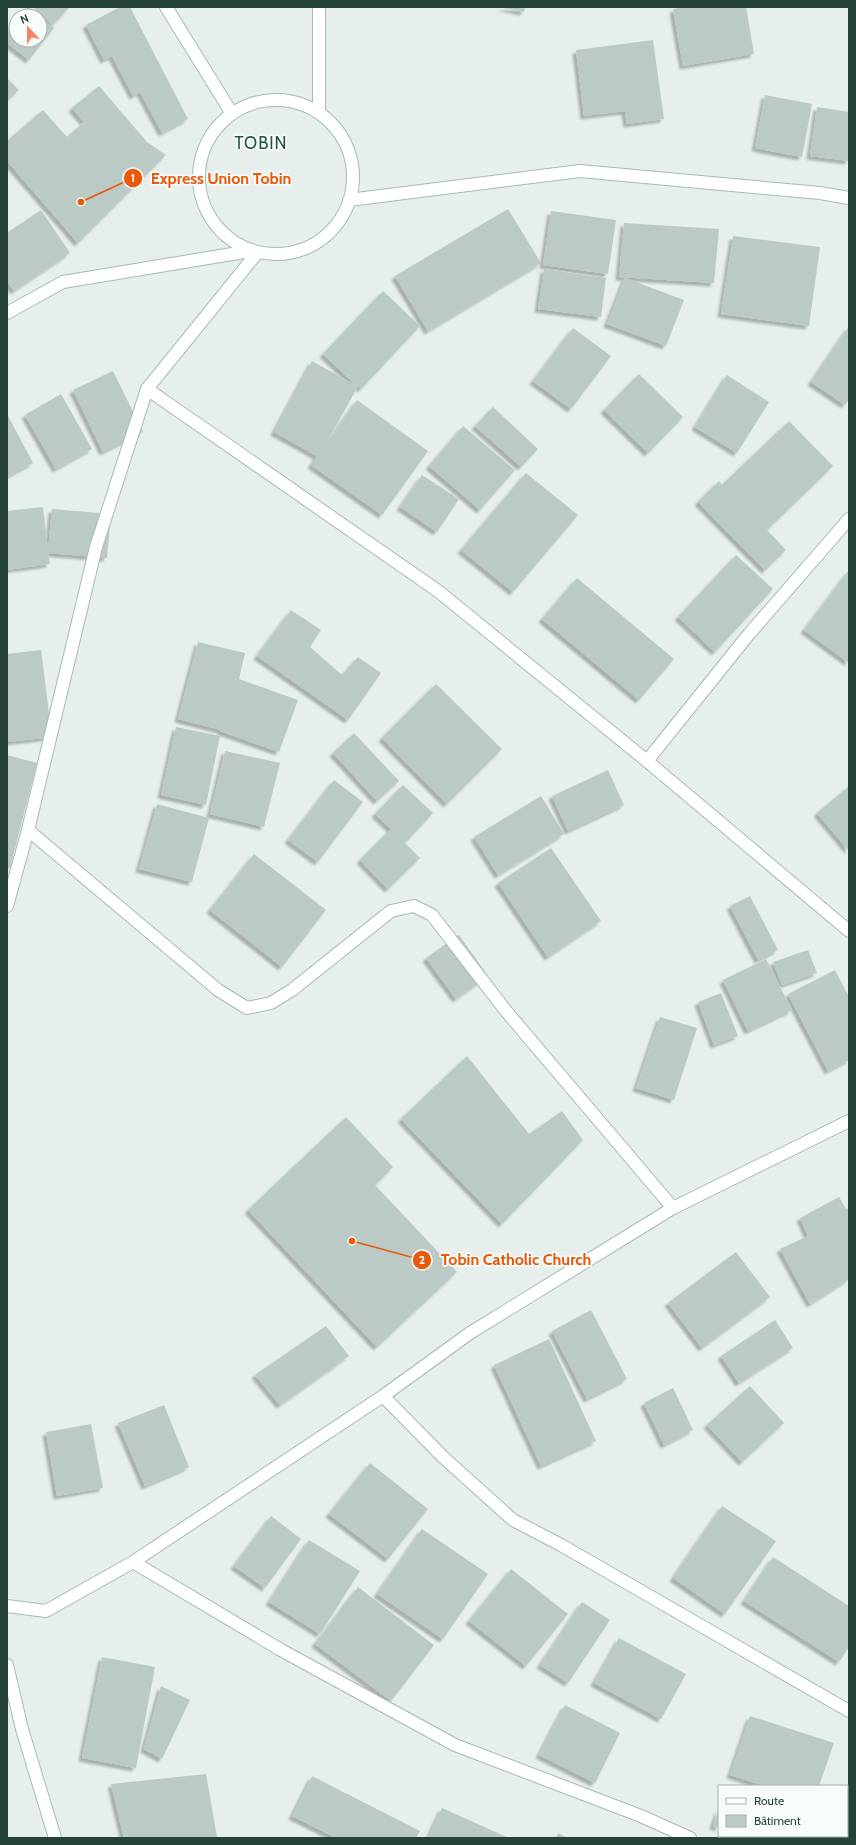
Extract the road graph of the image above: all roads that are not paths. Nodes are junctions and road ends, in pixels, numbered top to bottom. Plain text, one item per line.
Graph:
1 (166, 7) edge
2 (320, 7) edge
3 (231, 112) junction
4 (319, 112) junction
5 (849, 198) edge
6 (349, 200) junction
7 (253, 252) junction
8 (7, 313) edge
9 (147, 389) junction
10 (849, 519) edge
11 (647, 761) junction
12 (28, 830) junction
13 (7, 906) edge
14 (849, 931) edge
15 (849, 1121) edge
16 (673, 1208) junction
17 (383, 1396) junction
18 (134, 1562) junction
19 (7, 1606) edge
20 (7, 1665) edge
21 (849, 1711) edge
22 (55, 1838) edge
23 (690, 1838) edge

1 - 3 street
2 - 4 street
3 - 4 street
3 - 7 street
4 - 6 street
5 - 6 street
6 - 7 street
7 - 8 street
7 - 9 street
9 - 11 street
9 - 12 street
10 - 11 street
11 - 14 street
12 - 13 street
12 - 16 street
15 - 16 street
16 - 17 street
17 - 18 street
17 - 21 street
18 - 19 street
18 - 23 street
20 - 22 street

